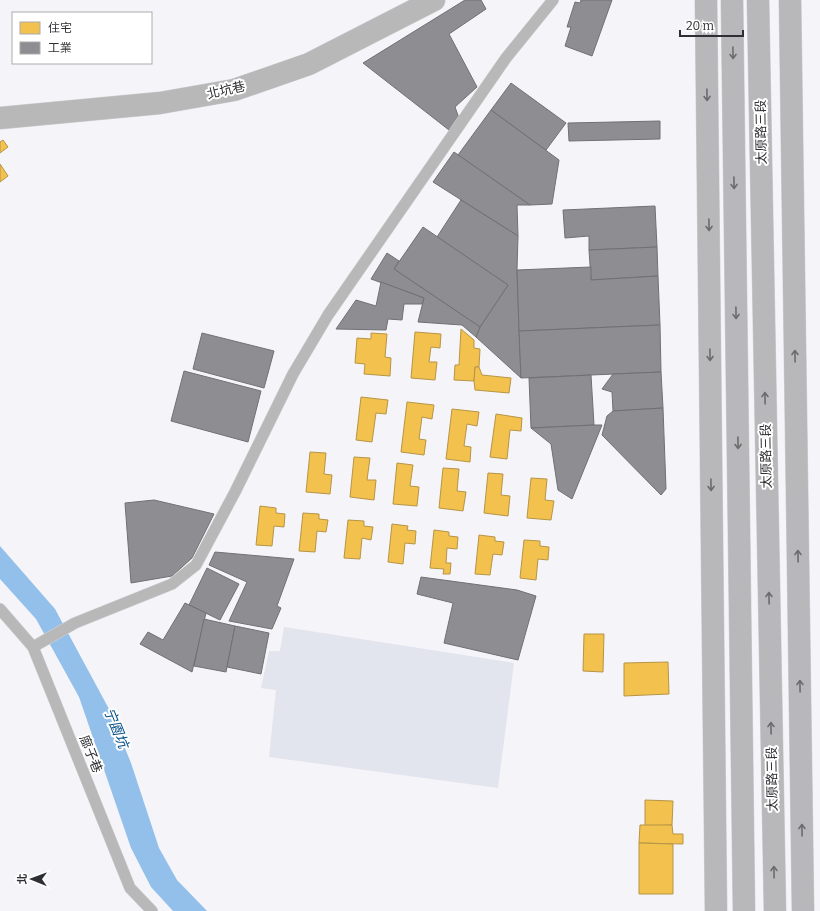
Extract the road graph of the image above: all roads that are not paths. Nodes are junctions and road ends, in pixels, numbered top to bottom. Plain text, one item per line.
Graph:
1 (434, 0) edge
2 (553, 0) edge
3 (706, 0) edge
4 (732, 0) edge
5 (758, 0) edge
6 (790, 0) edge
7 (0, 118) edge
8 (0, 609) edge
9 (38, 644) junction
10 (152, 911) edge
11 (716, 911) edge
12 (744, 911) edge
13 (775, 911) edge
14 (803, 911) edge

1 - 7 street, 北坑巷
2 - 9 lane
3 -> 11 main road
4 -> 12 main road, 太原路三段
13 -> 5 main road, 太原路三段
14 -> 6 main road
8 - 9 lane, 廍子巷
9 - 10 lane, 廍子巷

